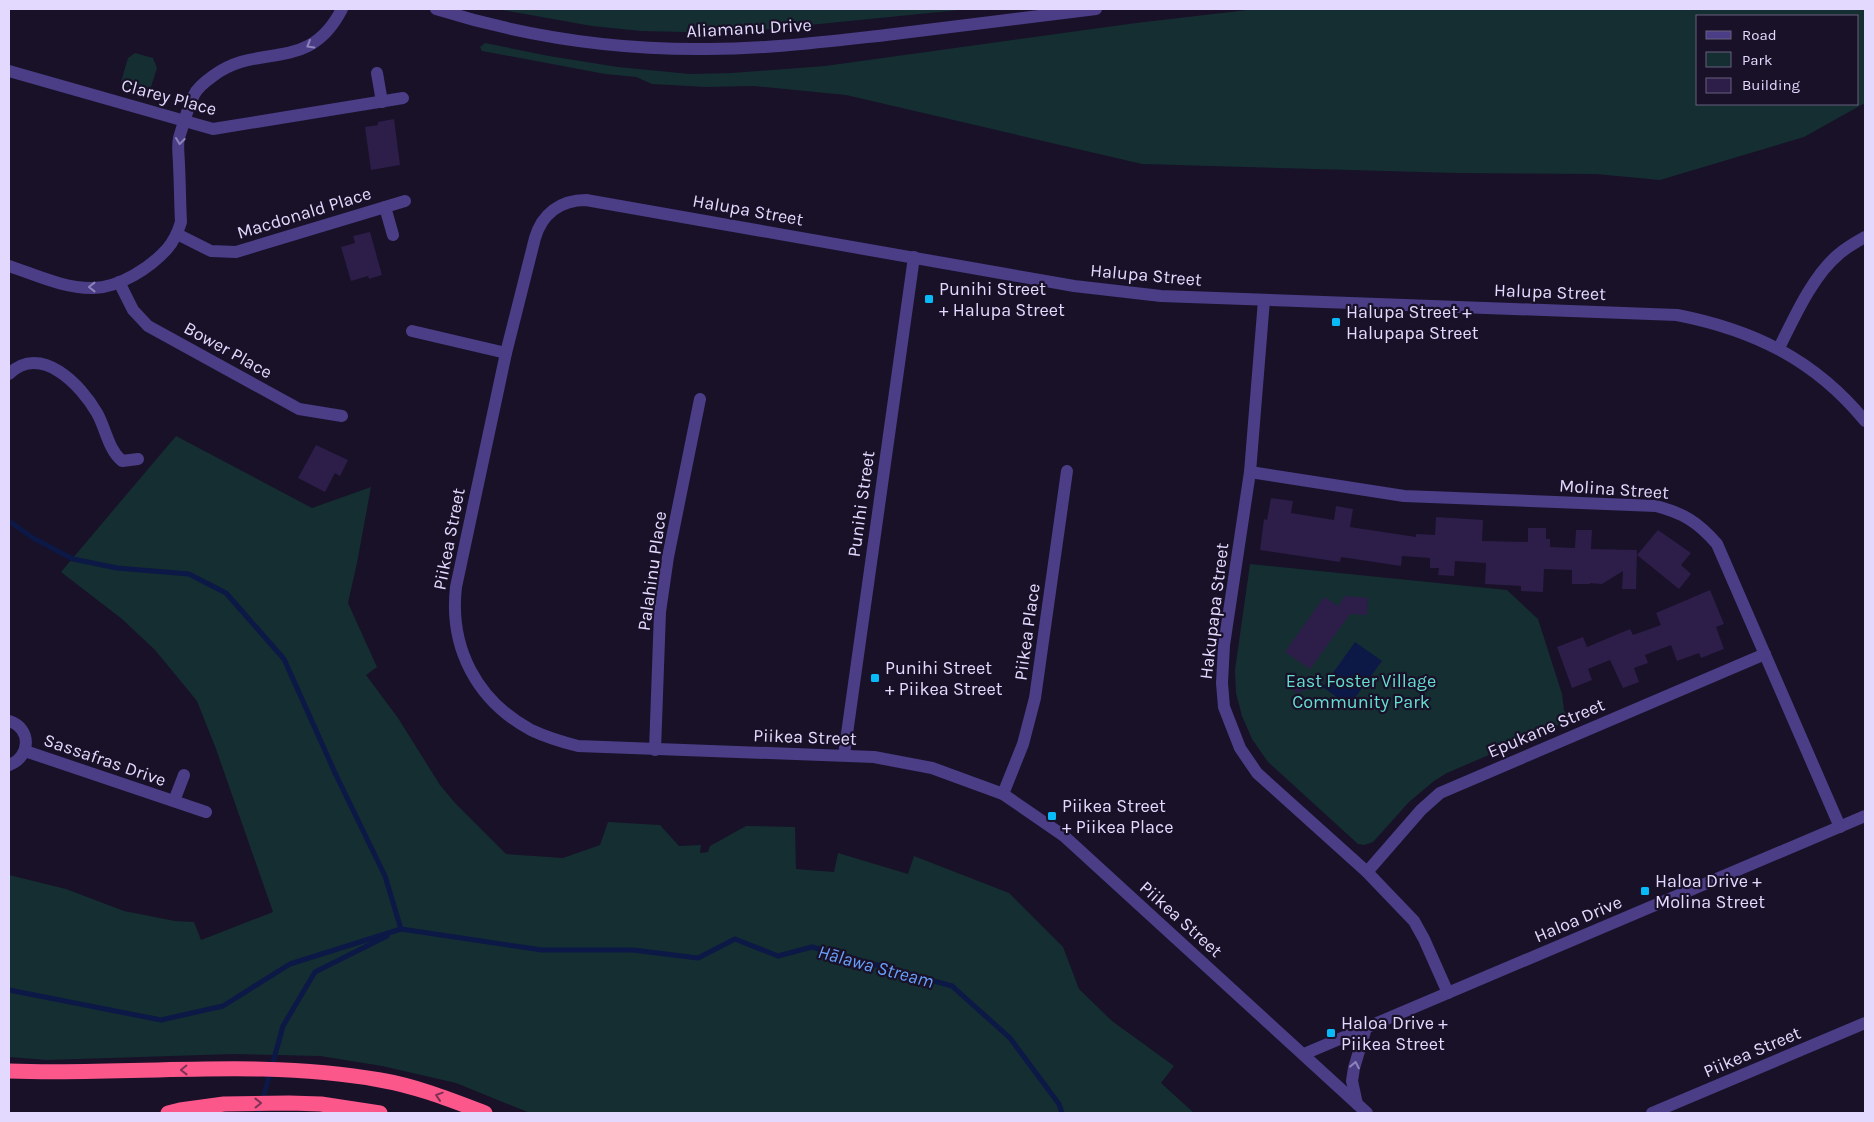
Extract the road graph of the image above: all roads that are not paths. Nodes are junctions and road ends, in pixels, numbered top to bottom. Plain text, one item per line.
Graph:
1 (342, 9) edge
2 (436, 9) edge
3 (1096, 9) edge
4 (9, 70) edge
5 (378, 73) dead end
6 (403, 98) dead end
7 (382, 102) junction
8 (185, 121) junction
9 (405, 201) dead end
10 (385, 207) junction
11 (177, 234) junction
12 (392, 235) dead end
13 (1865, 237) edge
14 (914, 257) junction
15 (9, 266) edge
16 (119, 282) junction
17 (1264, 300) junction
18 (412, 331) dead end
19 (1779, 348) junction
20 (506, 353) junction
21 (9, 374) edge
22 (700, 399) dead end
23 (342, 416) dead end
24 (1865, 421) edge
25 (138, 459) dead end
26 (1067, 471) dead end
27 (1250, 472) junction
28 (1764, 654) junction
29 (9, 720) edge
30 (656, 750) junction
31 (25, 751) junction
32 (844, 755) junction
33 (9, 765) edge
34 (184, 775) dead end
35 (1002, 794) junction
36 (174, 802) junction
37 (206, 812) dead end
38 (1865, 816) edge
39 (1840, 826) junction
40 (1368, 872) junction
41 (1448, 993) junction
42 (1865, 1023) edge
43 (1366, 1028) junction
44 (1304, 1054) junction
45 (9, 1071) edge
46 (1357, 1104) junction
47 (168, 1113) edge
48 (380, 1113) edge
49 (485, 1113) edge
50 (1367, 1113) edge
51 (1652, 1113) edge

1 -> 8 street
2 - 3 street, Aliamanu Drive
4 - 8 street, Clarey Place
5 - 7 street
6 - 7 street, Clarey Place
7 - 8 street, Clarey Place
8 -> 11 street
9 - 10 street, Macdonald Place
10 - 11 street, Macdonald Place
10 - 12 street, Macdonald Place
11 - 16 street
13 - 19 street
14 - 17 street, Halupa Street
14 - 20 street, Halupa Street
14 - 32 street, Punihi Street
16 -> 15 street
16 - 23 street, Bower Place
17 - 19 street, Halupa Street
17 - 27 street, Hakupapa Street
18 - 20 street
19 - 24 street, Halupa Street
20 - 30 street, Piikea Street
21 - 25 street
22 - 30 street, Palahinu Place
26 - 35 street, Piikea Place
27 - 28 street, Molina Street
27 - 40 street, Hakupapa Street
28 - 39 street, Molina Street
28 - 40 street, Epukane Street
29 - 31 street, Sassafras Drive
30 - 32 street, Piikea Street
31 - 33 street, Sassafras Drive
31 - 36 street, Sassafras Drive
32 - 35 street, Piikea Street
34 - 36 street, Sassafras Drive
35 - 44 street, Piikea Street
36 - 37 street, Sassafras Drive
38 - 39 street, Haloa Drive
39 - 41 street, Haloa Drive
40 - 41 street, Hakupapa Street
41 - 43 street, Haloa Drive
42 - 51 street, Piikea Street
43 - 44 street, Haloa Drive
46 -> 43 street
44 - 46 street, Piikea Street
49 -> 45 highway
46 - 50 street, Piikea Street
47 -> 48 highway

